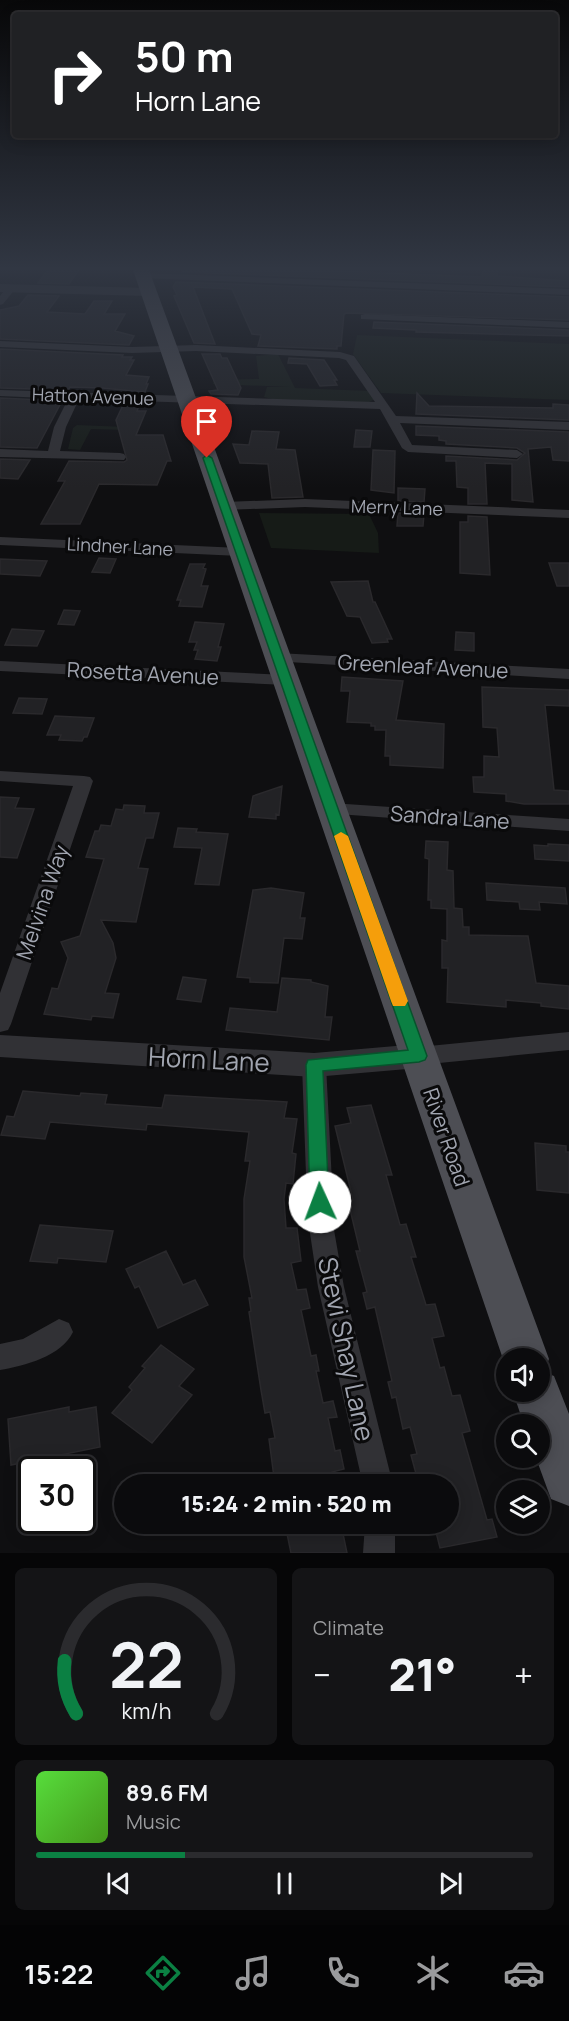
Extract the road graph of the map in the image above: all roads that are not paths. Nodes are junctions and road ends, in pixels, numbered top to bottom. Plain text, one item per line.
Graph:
1 (166, 342) edge
2 (0, 344) edge
3 (168, 348) junction
4 (0, 393) edge
5 (75, 396) junction
6 (186, 398) junction
7 (383, 406) junction
8 (392, 419) junction
9 (569, 426) edge
10 (0, 453) edge
11 (518, 454) dead end
12 (53, 455) junction
13 (120, 457) dead end
14 (224, 506) junction
15 (569, 514) edge
16 (0, 540) edge
17 (240, 552) junction
18 (0, 666) edge
19 (282, 669) junction
20 (569, 674) edge
21 (0, 776) edge
22 (331, 809) junction
23 (569, 825) edge
24 (0, 1023) edge
25 (569, 1041) edge
26 (0, 1046) edge
27 (419, 1056) junction
28 (314, 1065) junction
29 (59, 1332) dead end
30 (522, 1348) edge
31 (0, 1357) edge
32 (541, 1402) edge
33 (375, 1474) edge
34 (569, 1481) edge
35 (380, 1534) edge
36 (380, 1553) edge

1 - 3 main road, River Road
2 - 3 street
3 - 6 main road, River Road
3 - 7 street
4 - 5 street, Hatton Avenue
5 - 6 street, Hatton Avenue
5 - 12 street
6 - 7 street, Hatton Avenue
6 - 14 main road, River Road
7 - 8 street
8 - 9 street
8 - 11 street
10 - 12 street
12 - 13 street
14 - 15 street, Merry Lane
14 - 17 main road, River Road
16 - 17 street, Lindner Lane
17 - 19 main road, River Road
18 - 19 street, Rosetta Avenue
19 - 20 street, Greenleaf Avenue
19 - 22 main road, River Road
21 - 24 street, Melvina Way
22 - 23 street, Sandra Lane
22 - 27 main road, River Road
25 - 27 street
26 - 28 street, Horn Lane
27 - 28 street, Horn Lane
27 - 30 main road, River Road
28 - 33 street, Stevi Shay Lane
29 - 31 street
32 - 34 main road
35 - 36 street

